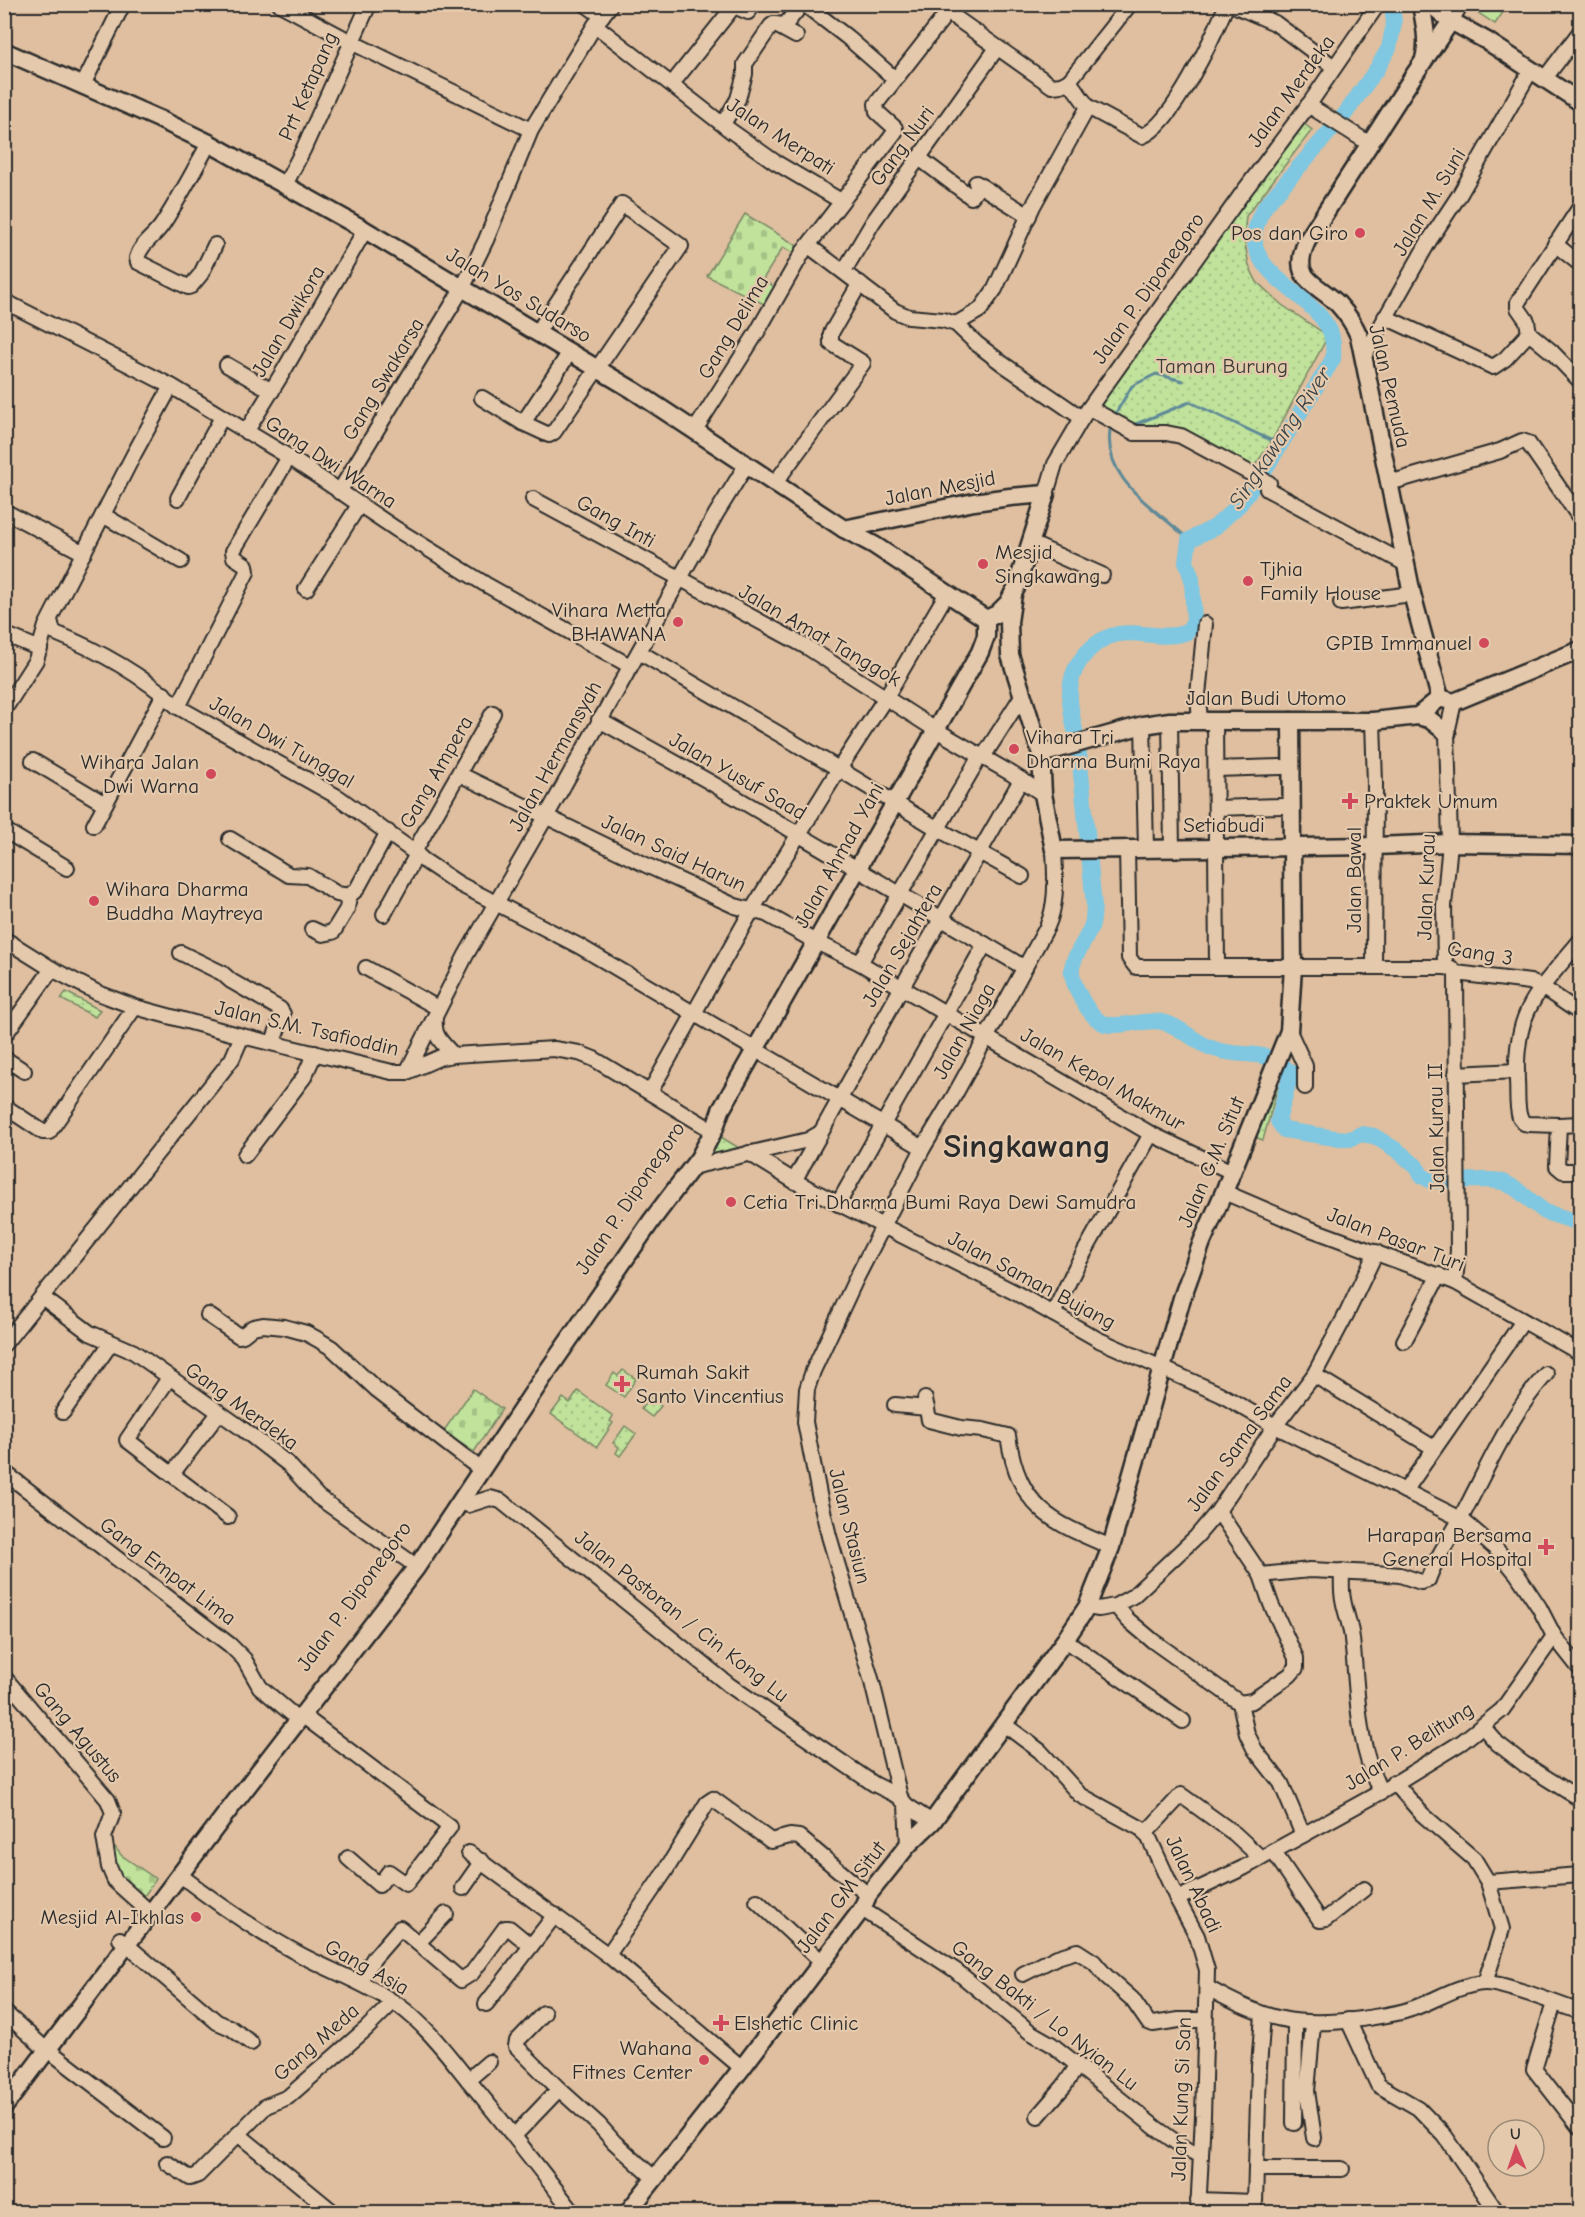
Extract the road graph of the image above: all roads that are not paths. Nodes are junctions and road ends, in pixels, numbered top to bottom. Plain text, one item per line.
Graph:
1 (123, 4) edge
2 (280, 4) edge
3 (369, 4) edge
4 (585, 4) edge
5 (803, 4) edge
6 (1130, 4) edge
7 (1229, 4) edge
8 (1421, 4) edge
9 (1430, 4) edge
10 (1461, 4) edge
11 (751, 8) dead end
12 (941, 9) edge
13 (1375, 9) edge
14 (603, 15) edge
15 (1451, 21) junction
16 (774, 24) junction
17 (1581, 32) edge
18 (795, 36) dead end
19 (351, 42) junction
20 (997, 48) junction
21 (4, 51) edge
22 (1423, 62) junction
23 (1334, 67) junction
24 (1538, 74) junction
25 (895, 79) junction
26 (1069, 81) junction
27 (672, 84) junction
28 (83, 85) junction
29 (1581, 102) edge
30 (1088, 107) junction
31 (1314, 109) junction
32 (723, 124) junction
33 (531, 130) junction
34 (1365, 141) junction
35 (209, 143) junction
36 (919, 158) junction
37 (285, 185) junction
38 (1243, 193) joint
39 (840, 201) junction
40 (1581, 207) edge
41 (1029, 216) junction
42 (365, 230) junction
43 (1556, 244) junction
44 (215, 245) dead end
45 (809, 246) junction
46 (1581, 264) edge
47 (844, 271) junction
48 (860, 284) junction
49 (463, 287) junction
50 (4, 301) edge
51 (1385, 317) junction
52 (956, 324) junction
53 (537, 333) junction
54 (1529, 333) junction
55 (570, 352) junction
56 (1364, 356) junction
57 (227, 365) dead end
58 (596, 368) junction
59 (1581, 381) edge
60 (171, 386) junction
61 (272, 391) junction
62 (482, 398) dead end
63 (1091, 414) junction
64 (222, 417) junction
65 (523, 423) junction
66 (695, 430) junction
67 (246, 432) junction
68 (289, 457) junction
69 (747, 464) junction
70 (775, 483) junction
71 (1389, 483) junction
72 (339, 492) junction
73 (1046, 494) junction
74 (178, 498) dead end
75 (533, 499) dead end
76 (359, 505) junction
77 (4, 511) edge
78 (103, 515) junction
79 (1581, 519) edge
80 (883, 522) junction
81 (844, 529) junction
82 (1030, 543) junction
83 (874, 545) junction
84 (84, 554) junction
85 (181, 561) dead end
86 (1406, 564) junction
87 (1102, 575) dead end
88 (680, 580) junction
89 (306, 589) dead end
90 (947, 593) junction
91 (1013, 594) junction
92 (1412, 594) junction
93 (1341, 603) dead end
94 (986, 619) junction
95 (1205, 624) dead end
96 (52, 626) junction
97 (4, 634) edge
98 (41, 647) junction
99 (1581, 650) edge
100 (639, 652) junction
101 (980, 652) junction
102 (1010, 655) junction
103 (630, 666) junction
104 (164, 694) junction
105 (1022, 696) junction
106 (886, 697) junction
107 (1447, 700) junction
108 (178, 707) junction
109 (4, 710) edge
110 (494, 712) dead end
111 (1418, 716) junction
112 (598, 720) junction
113 (1170, 721) junction
114 (1291, 721) junction
115 (1373, 721) junction
116 (1208, 722) junction
117 (1143, 725) junction
118 (936, 730) junction
119 (1447, 733) junction
120 (1041, 754) junction
121 (982, 756) junction
122 (33, 761) dead end
123 (1282, 767) dead end
124 (839, 769) junction
125 (1216, 769) junction
126 (459, 774) junction
127 (1021, 780) junction
128 (1043, 794) junction
129 (895, 802) junction
130 (105, 804) junction
131 (1282, 806) dead end
132 (1216, 808) junction
133 (547, 815) junction
134 (94, 825) dead end
135 (938, 829) junction
136 (4, 830) edge
137 (388, 832) junction
138 (797, 835) junction
139 (230, 839) dead end
140 (1450, 843) junction
141 (1581, 845) edge
142 (1375, 846) junction
143 (1127, 848) junction
144 (1146, 848) junction
145 (1172, 848) junction
146 (1216, 848) junction
147 (1293, 848) junction
148 (1054, 850) junction
149 (416, 853) junction
150 (979, 853) junction
151 (67, 868) dead end
152 (856, 869) junction
153 (1022, 876) dead end
154 (900, 894) junction
155 (349, 896) junction
156 (495, 904) junction
157 (752, 910) junction
158 (384, 914) dead end
159 (941, 919) junction
160 (312, 929) dead end
161 (4, 939) edge
162 (1581, 941) edge
163 (816, 942) junction
164 (985, 944) junction
165 (181, 953) dead end
166 (860, 963) junction
167 (1217, 967) junction
168 (1374, 967) junction
169 (366, 968) dead end
170 (1025, 968) junction
171 (1293, 968) junction
172 (52, 969) junction
173 (1450, 970) junction
174 (902, 987) junction
175 (1542, 987) junction
176 (135, 1007) junction
177 (437, 1010) junction
178 (946, 1012) junction
179 (1581, 1013) edge
180 (695, 1015) junction
181 (4, 1036) edge
182 (242, 1036) junction
183 (987, 1036) junction
184 (1287, 1037) junction
185 (273, 1042) junction
186 (756, 1049) junction
187 (315, 1053) junction
188 (453, 1055) junction
189 (4, 1058) edge
190 (24, 1071) dead end
191 (1517, 1071) junction
192 (407, 1072) junction
193 (1456, 1074) junction
194 (1305, 1087) dead end
195 (650, 1092) junction
196 (839, 1100) junction
197 (4, 1106) edge
198 (721, 1110) junction
199 (883, 1124) junction
200 (1581, 1124) edge
201 (1559, 1125) junction
202 (705, 1126) junction
203 (822, 1131) junction
204 (1151, 1134) junction
205 (923, 1148) junction
206 (749, 1154) junction
207 (245, 1155) dead end
208 (692, 1167) junction
209 (1581, 1171) edge
210 (1232, 1172) junction
211 (794, 1181) junction
212 (1224, 1192) junction
213 (838, 1204) junction
214 (884, 1227) junction
215 (1376, 1252) junction
216 (1439, 1275) junction
217 (1455, 1282) junction
218 (42, 1297) junction
219 (1053, 1314) junction
220 (208, 1315) dead end
221 (1523, 1321) junction
222 (1404, 1341) dead end
223 (111, 1343) junction
224 (4, 1344) edge
225 (1581, 1353) edge
226 (1160, 1368) junction
227 (1546, 1374) dead end
228 (1314, 1375) junction
229 (169, 1378) junction
230 (895, 1405) dead end
231 (63, 1412) dead end
232 (219, 1413) junction
233 (1275, 1425) junction
234 (1434, 1448) junction
235 (475, 1465) junction
236 (4, 1472) edge
237 (172, 1473) junction
238 (1405, 1491) junction
239 (468, 1505) dead end
240 (1218, 1511) junction
241 (228, 1517) dead end
242 (1461, 1519) junction
243 (428, 1542) junction
244 (1111, 1547) junction
245 (409, 1561) junction
246 (1342, 1571) junction
247 (1261, 1575) junction
248 (1116, 1606) junction
249 (1087, 1607) junction
250 (1554, 1636) junction
251 (1065, 1640) junction
252 (1581, 1669) edge
253 (4, 1677) edge
254 (1240, 1703) junction
255 (298, 1715) junction
256 (1183, 1721) dead end
257 (1005, 1725) junction
258 (1483, 1727) junction
259 (1394, 1782) junction
260 (1379, 1788) junction
261 (1581, 1799) edge
262 (903, 1801) junction
263 (932, 1822) junction
264 (1145, 1834) junction
265 (1303, 1835) junction
266 (908, 1845) junction
267 (469, 1853) dead end
268 (1262, 1853) junction
269 (348, 1858) dead end
270 (482, 1861) junction
271 (180, 1875) junction
272 (1581, 1875) edge
273 (1488, 1882) junction
274 (463, 1888) dead end
275 (1364, 1889) dead end
276 (1177, 1899) junction
277 (757, 1901) dead end
278 (865, 1902) junction
279 (145, 1908) junction
280 (446, 1914) dead end
281 (555, 1915) junction
282 (123, 1942) junction
283 (418, 1943) junction
284 (531, 1946) junction
285 (608, 1955) junction
286 (821, 1961) junction
287 (1023, 1974) dead end
288 (359, 1982) junction
289 (1485, 1983) junction
290 (1208, 1988) junction
291 (393, 2002) junction
292 (1554, 2003) junction
293 (486, 2004) dead end
294 (4, 2012) edge
295 (1581, 2012) edge
296 (544, 2013) dead end
297 (1263, 2015) junction
298 (1204, 2020) junction
299 (1348, 2020) junction
300 (1295, 2023) junction
301 (1313, 2024) junction
302 (251, 2043) dead end
303 (44, 2048) junction
304 (489, 2062) dead end
305 (1078, 2065) junction
306 (742, 2068) junction
307 (468, 2080) junction
308 (559, 2089) junction
309 (4, 2096) edge
310 (4, 2107) edge
311 (1038, 2116) dead end
312 (1294, 2123) dead end
313 (1581, 2128) edge
314 (238, 2134) junction
315 (514, 2136) junction
316 (163, 2138) dead end
317 (1314, 2138) dead end
318 (1201, 2155) junction
319 (167, 2163) dead end
320 (1256, 2169) junction
321 (1342, 2169) dead end
322 (654, 2178) junction
323 (1198, 2206) edge
324 (333, 2212) edge
325 (573, 2212) edge
326 (628, 2212) edge
327 (1497, 2212) edge

1 - 28 street
2 - 19 street
3 - 19 street, Prt Ketapang
4 - 14 street, Jalan Merpati
5 - 16 street
5 - 25 street
6 - 26 street
7 - 23 street
7 - 30 street
8 - 22 main road
9 - 15 main road
10 - 15 street
11 - 27 street
12 - 20 street
12 - 25 street
13 - 23 street, Jalan Merdeka
14 - 27 street, Jalan Merpati
14 - 33 street, Gang Swakarsa
15 - 22 main road, Jalan Pemuda
15 - 24 main road
16 - 18 street
16 - 32 street
17 - 24 street, Jalan M. Suni
19 - 33 street
19 - 37 street, Prt Ketapang
20 - 26 street
20 - 36 street, Gang Nuri
21 - 28 main road, Jalan Yos Sudarso
22 - 34 main road, Jalan Pemuda
23 - 31 street, Jalan Merdeka
24 - 29 main road
24 - 51 street, Jalan M. Suni
25 - 39 street
26 - 30 street
27 - 32 street, Jalan Merpati
28 - 35 main road, Jalan Yos Sudarso
30 - 41 street
31 - 34 street
31 - 38 street, Jalan Merdeka
32 - 39 street, Jalan Merpati
33 - 49 street, Gang Swakarsa
34 - 56 main road, Jalan Pemuda
35 - 37 main road, Jalan Yos Sudarso
35 - 44 street
36 - 41 street
36 - 47 street, Gang Nuri
37 - 42 main road, Jalan Yos Sudarso
38 - 63 street, Jalan P. Diponegoro
39 - 45 street, Jalan Merpati
40 - 43 street
41 - 52 street
42 - 49 main road, Jalan Yos Sudarso
42 - 61 street, Jalan Dwikora
43 - 46 street
43 - 54 street
45 - 47 street
45 - 66 street, Gang Delima
47 - 48 street
48 - 52 street
48 - 70 street
49 - 53 main road, Jalan Yos Sudarso
49 - 72 street, Gang Swakarsa
50 - 60 street, Gang Dwi Warna
51 - 54 street
51 - 56 street, Jalan M. Suni
52 - 63 street
53 - 55 main road, Jalan Yos Sudarso
53 - 58 street
54 - 59 street
55 - 58 main road, Jalan Yos Sudarso
55 - 65 street
56 - 71 main road, Jalan Pemuda
57 - 61 street
58 - 65 street
58 - 66 main road, Jalan Yos Sudarso
60 - 64 street, Gang Dwi Warna
60 - 78 street
61 - 67 street, Jalan Dwikora
62 - 65 street
63 - 73 street
63 - 86 street
64 - 67 street, Gang Dwi Warna
64 - 74 street
66 - 69 main road, Jalan Yos Sudarso
67 - 68 street, Gang Dwi Warna
68 - 72 street, Gang Dwi Warna
68 - 108 street
69 - 70 main road, Jalan Yos Sudarso
69 - 88 street, Jalan Hermansyah
70 - 81 main road, Jalan Yos Sudarso
71 - 79 street
71 - 86 main road, Jalan Pemuda
72 - 76 street, Gang Dwi Warna
73 - 80 main road, Jalan Mesjid
73 - 82 main road
75 - 88 street, Gang Inti
76 - 89 street
76 - 103 street, Gang Dwi Warna
77 - 84 street
78 - 84 street
78 - 85 street
80 - 81 main road, Jalan Mesjid
80 - 83 main road
81 - 83 main road, Jalan Yos Sudarso
82 - 87 street
82 - 91 main road
83 - 90 main road, Jalan Yos Sudarso
84 - 96 street
86 - 92 main road, Jalan Pemuda
88 - 100 street, Jalan Hermansyah
88 - 106 street, Jalan Amat Tanggok
90 - 94 main road, Jalan Yos Sudarso
90 - 106 street
91 - 94 main road
91 - 102 main road
92 - 93 street
92 - 107 main road, Jalan Pemuda
94 - 101 main road, Jalan Ahmad Yani
95 - 116 street
96 - 98 street
96 - 104 street, Jalan Dwi Tunggal
97 - 98 street
98 - 109 street
99 - 107 main road
100 - 103 street, Jalan Hermansyah
100 - 124 street
101 - 102 main road
101 - 118 main road, Jalan Ahmad Yani
102 - 105 main road
103 - 112 street, Jalan Hermansyah
104 - 108 street, Jalan Dwi Tunggal
104 - 130 street
105 - 120 main road
105 - 121 street
106 - 118 street, Jalan Amat Tanggok
106 - 124 street
107 - 111 main road
107 - 119 street, Jalan Kurau
108 - 137 street, Jalan Dwi Tunggal
110 - 126 street, Gang Ampera
111 - 115 main road, Jalan Budi Utomo
111 - 119 main road
112 - 133 street, Jalan Hermansyah
112 - 138 street, Jalan Yusuf Saad
113 - 116 main road, Jalan Budi Utomo
113 - 117 main road, Jalan Budi Utomo
113 - 145 street
114 - 115 main road, Jalan Budi Utomo
114 - 116 main road, Jalan Budi Utomo
114 - 147 main road, Jalan G.M. Situt
115 - 142 street, Jalan Bawal
116 - 125 street
117 - 120 main road, Jalan Budi Utomo
117 - 144 street
118 - 121 street, Jalan Amat Tanggok
118 - 129 main road, Jalan Ahmad Yani
119 - 140 street, Jalan Kurau
120 - 128 main road
121 - 127 street, Jalan Amat Tanggok
121 - 135 street
122 - 130 street
123 - 125 street
124 - 129 street
124 - 138 street
125 - 132 street
126 - 133 street, Jalan Said Harun
126 - 149 street, Gang Ampera
127 - 128 street
127 - 150 street, Jalan Sejahtera
128 - 148 main road
129 - 135 street
129 - 152 main road, Jalan Ahmad Yani
130 - 134 street
131 - 132 street
132 - 146 street
133 - 156 street, Jalan Hermansyah
133 - 157 street, Jalan Said Harun
135 - 150 street
135 - 154 street
136 - 151 street
137 - 149 street, Jalan Dwi Tunggal
137 - 155 street
138 - 152 street, Jalan Yusuf Saad
138 - 157 street
139 - 155 street
140 - 141 main road, Setiabudi
140 - 142 main road, Setiabudi
140 - 173 street, Jalan Kurau
142 - 147 main road, Setiabudi
142 - 168 street, Jalan Bawal
143 - 144 main road, Setiabudi
143 - 148 main road, Setiabudi
143 - 167 street, Gang 3
144 - 145 main road, Setiabudi
145 - 146 main road, Setiabudi
146 - 147 main road, Setiabudi
146 - 167 street
147 - 171 main road, Jalan G.M. Situt
148 - 170 street, Jalan Niaga
149 - 156 street, Jalan Dwi Tunggal
149 - 158 street, Gang Ampera
150 - 153 street
150 - 159 street, Jalan Sejahtera
152 - 154 street, Jalan Yusuf Saad
152 - 163 main road, Jalan Ahmad Yani
154 - 159 street, Jalan Yusuf Saad
154 - 166 street
155 - 160 street
156 - 177 street, Jalan Hermansyah
156 - 180 street, Jalan Dwi Tunggal
157 - 163 street, Jalan Said Harun
157 - 180 street
159 - 164 street, Jalan Yusuf Saad
159 - 174 street, Jalan Sejahtera
161 - 172 street, Jalan S.M. Tsafioddin
162 - 175 street
163 - 166 street, Jalan Said Harun
163 - 186 main road, Jalan Ahmad Yani
164 - 170 street, Jalan Yusuf Saad
164 - 178 street
165 - 185 street
166 - 174 street, Jalan Said Harun
167 - 171 street, Gang 3
168 - 171 street, Gang 3
168 - 173 street, Gang 3
169 - 177 street
170 - 183 street, Jalan Niaga
171 - 184 main road, Jalan G.M. Situt
172 - 176 street, Jalan S.M. Tsafioddin
172 - 181 street
173 - 175 street, Gang 3
173 - 193 street, Jalan Kurau II
174 - 178 street, Jalan Kepol Makmur
174 - 196 street, Jalan Sejahtera
175 - 179 street, Gang 3
175 - 191 street
176 - 182 street, Jalan S.M. Tsafioddin
176 - 197 street
177 - 188 street
177 - 192 street, Jalan Hermansyah
178 - 183 street, Jalan Kepol Makmur
178 - 199 street
180 - 186 street, Jalan Dwi Tunggal
180 - 195 street
182 - 185 street, Jalan S.M. Tsafioddin
182 - 218 street
183 - 204 street, Jalan Kepol Makmur
183 - 205 street, Jalan Niaga
184 - 194 street
184 - 210 main road, Jalan G.M. Situt
185 - 187 street, Jalan S.M. Tsafioddin
186 - 196 street, Jalan Dwi Tunggal
186 - 198 main road, Jalan Ahmad Yani
187 - 192 street, Jalan S.M. Tsafioddin
187 - 207 street
188 - 192 street, Jalan S.M. Tsafioddin
188 - 195 street, Jalan S.M. Tsafioddin
189 - 190 street
191 - 193 street
191 - 201 street
193 - 217 street, Jalan Kurau II
195 - 202 street, Jalan S.M. Tsafioddin
196 - 199 street, Jalan Dwi Tunggal
196 - 203 street, Jalan Sejahtera
198 - 202 main road, Jalan P. Diponegoro
198 - 208 main road, Jalan P. Diponegoro
199 - 205 street, Jalan Dwi Tunggal
199 - 213 street
200 - 201 street
201 - 209 street
202 - 235 main road, Jalan P. Diponegoro
203 - 206 street
203 - 211 street, Jalan Sejahtera
204 - 210 street, Jalan Kepol Makmur
204 - 219 street
205 - 214 street, Jalan Niaga
206 - 208 street
206 - 211 street, Jalan Saman Bujang
208 - 243 main road, Jalan P. Diponegoro
210 - 212 main road, Jalan G.M. Situt
211 - 213 street, Jalan Saman Bujang
212 - 215 street, Jalan Pasar Turi
212 - 226 main road, Jalan G.M. Situt
213 - 214 street, Jalan Saman Bujang
214 - 219 street, Jalan Saman Bujang
214 - 262 street, Jalan Stasiun
215 - 216 street, Jalan Pasar Turi
215 - 228 street, Jalan Sama Sama
216 - 217 street, Jalan Pasar Turi
216 - 222 street
217 - 221 street, Jalan Pasar Turi
218 - 223 street, Gang Merdeka
218 - 224 street
219 - 226 street, Jalan Saman Bujang
220 - 235 street
221 - 225 street, Jalan Pasar Turi
221 - 234 street
223 - 229 street, Gang Merdeka
223 - 231 street
226 - 233 street
226 - 244 main road, Jalan G.M. Situt
227 - 242 street
228 - 233 street, Jalan Sama Sama
228 - 234 street
229 - 232 street, Gang Merdeka
229 - 237 street
230 - 244 street
232 - 237 street
232 - 245 street, Gang Merdeka
233 - 238 street
233 - 240 street, Jalan Sama Sama
234 - 238 street
235 - 243 main road, Jalan P. Diponegoro
236 - 255 street, Gang Empat Lima
237 - 241 street
238 - 242 street
239 - 262 street, Jalan Pastoran / Cin Kong Lu
240 - 247 street
240 - 248 street, Jalan Sama Sama
242 - 246 street
242 - 250 street
243 - 245 main road, Jalan P. Diponegoro
243 - 255 main road, Jalan P. Diponegoro
244 - 249 main road, Jalan G.M. Situt
245 - 255 main road, Jalan P. Diponegoro
246 - 247 street
246 - 260 street
247 - 254 street
248 - 249 street
248 - 254 street
249 - 251 main road, Jalan GM Situt
250 - 252 street
250 - 258 street, Jalan P. Belitung
251 - 256 street
251 - 257 main road, Jalan GM Situt
253 - 279 street, Gang Agustus
254 - 265 street
255 - 269 street, Gang Empat Lima
255 - 271 main road, Jalan P. Diponegoro
255 - 279 main road, Jalan P. Diponegoro
257 - 263 main road, Jalan GM Situt
257 - 264 street, Jalan Abadi
258 - 259 street, Jalan P. Belitung
258 - 261 street
259 - 260 street, Jalan P. Belitung
259 - 273 street
260 - 265 street, Jalan P. Belitung
262 - 263 street, Jalan Pastoran / Cin Kong Lu
262 - 266 street, Jalan Stasiun
263 - 266 main road, Jalan GM Situt
264 - 268 street
264 - 276 street, Jalan Abadi
265 - 268 street, Jalan P. Belitung
266 - 278 main road, Jalan GM Situt
267 - 270 street
268 - 275 street
268 - 276 street, Jalan P. Belitung
270 - 274 street
270 - 281 street
271 - 282 main road, Jalan P. Diponegoro
271 - 288 street, Gang Asia
272 - 273 street
273 - 289 street
276 - 290 street, Jalan Abadi
277 - 286 street
278 - 285 street, Gang Bakti / Lo Nyian Lu
278 - 286 main road, Jalan GM Situt
278 - 305 street, Gang Bakti / Lo Nyian Lu
279 - 282 main road, Jalan P. Diponegoro
280 - 283 street
281 - 284 street
281 - 285 street
282 - 302 street
282 - 303 main road, Jalan P. Diponegoro
283 - 284 street
283 - 288 street
284 - 293 street
285 - 306 street
286 - 306 main road, Jalan GM Situt
287 - 298 street
288 - 291 street, Gang Asia
289 - 292 street
289 - 299 street
290 - 297 street
290 - 298 street, Jalan Kung Si San
291 - 307 street, Gang Asia
291 - 314 street, Gang Meda
292 - 295 street
292 - 313 street
294 - 303 street
296 - 308 street
297 - 300 street
297 - 320 street
298 - 318 street, Jalan Kung Si San
299 - 301 street
299 - 327 street
300 - 301 street
300 - 312 street
301 - 317 street
303 - 309 main road, Jalan P. Diponegoro
303 - 310 main road, Jalan P. Diponegoro
303 - 316 street
304 - 307 street
305 - 311 street
305 - 318 street, Gang Bakti / Lo Nyian Lu
306 - 322 main road, Jalan GM Situt
307 - 315 street, Gang Asia
308 - 315 street
308 - 322 street
314 - 319 street, Gang Meda
314 - 324 street
315 - 325 street, Gang Asia
318 - 323 street, Jalan Kung Si San
320 - 321 street
320 - 323 street
322 - 326 main road, Jalan GM Situt

